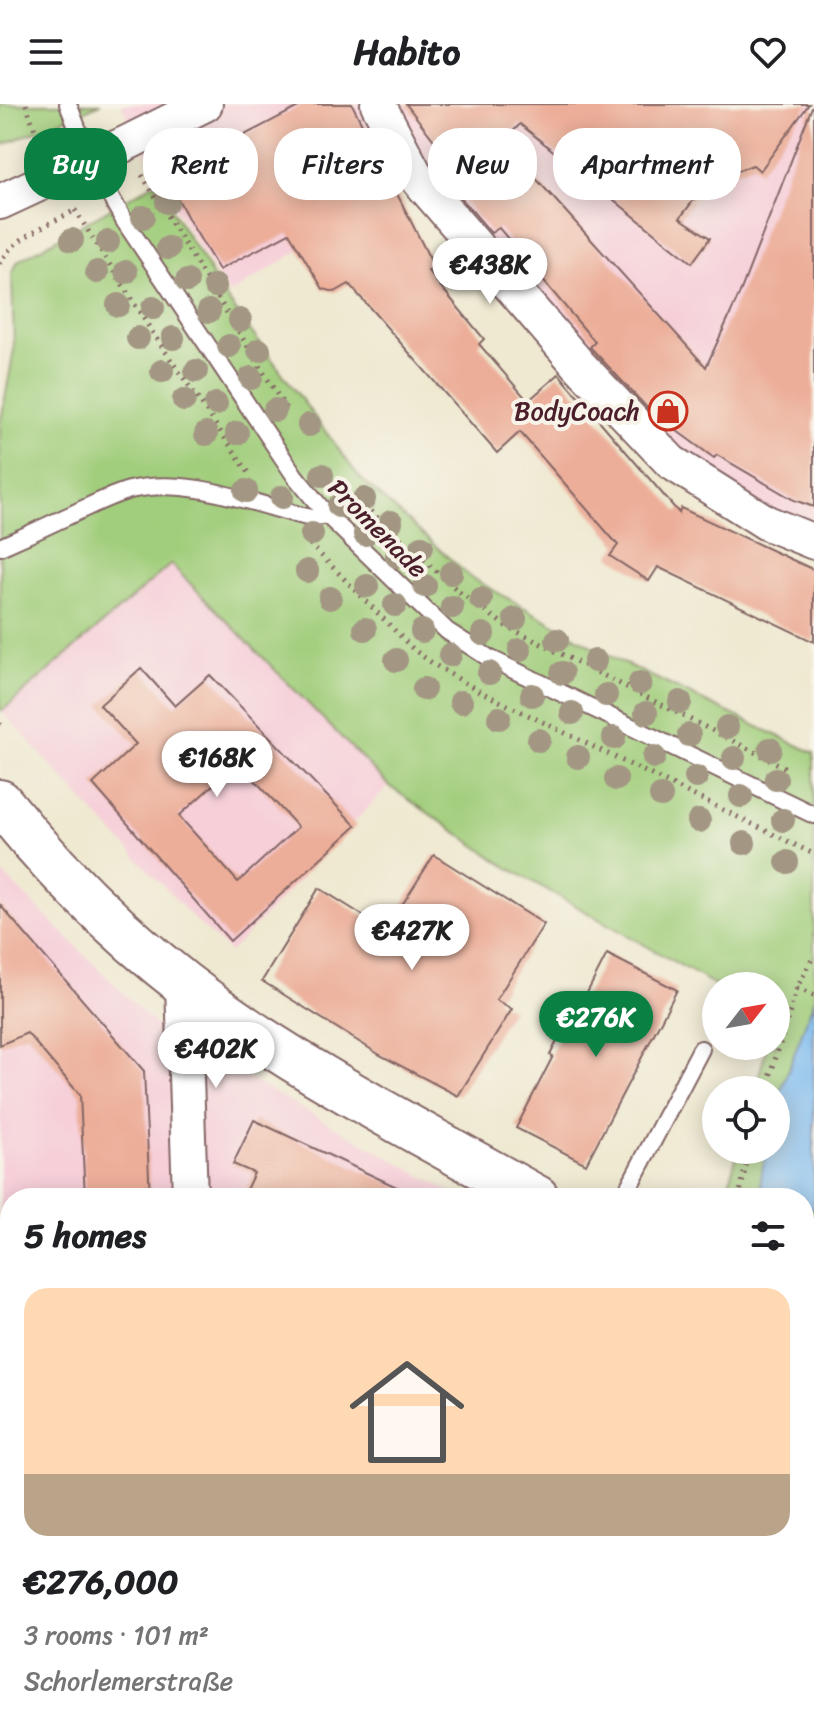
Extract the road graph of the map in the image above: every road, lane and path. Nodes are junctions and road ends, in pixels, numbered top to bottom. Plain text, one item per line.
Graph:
1 (26, 104) edge
2 (68, 104) edge
3 (205, 104) edge
4 (378, 104) edge
5 (34, 128) edge
6 (77, 128) edge
7 (127, 143) edge
8 (137, 167) dead end
9 (24, 191) edge
10 (112, 200) edge
11 (0, 202) edge
12 (75, 210) dead end
13 (0, 264) edge
14 (292, 418) dead end
15 (256, 419) junction
16 (331, 475) dead end
17 (214, 492) junction
18 (327, 515) junction
19 (814, 542) edge
20 (0, 547) edge
21 (800, 775) dead end
22 (0, 802) edge
23 (814, 815) edge
24 (814, 955) edge
25 (183, 984) junction
26 (797, 988) junction
27 (814, 996) edge
28 (701, 1049) dead end
29 (770, 1076) edge
30 (746, 1164) edge
31 (190, 1188) edge
32 (520, 1188) edge
33 (628, 1188) edge
34 (741, 1188) edge

1 - 5 path
2 - 6 lane, Promenade
3 - 7 street
4 - 19 street
8 - 14 path
9 - 11 street
10 - 15 lane, Promenade
12 - 13 path
15 - 17 path
15 - 18 lane, Promenade
16 - 21 path, Promenade
17 - 18 lane
17 - 20 lane
18 - 23 lane, Promenade
22 - 25 main road
24 - 26 path
25 - 31 street
25 - 32 main road
26 - 27 path
26 - 29 path
28 - 33 lane
30 - 34 path

